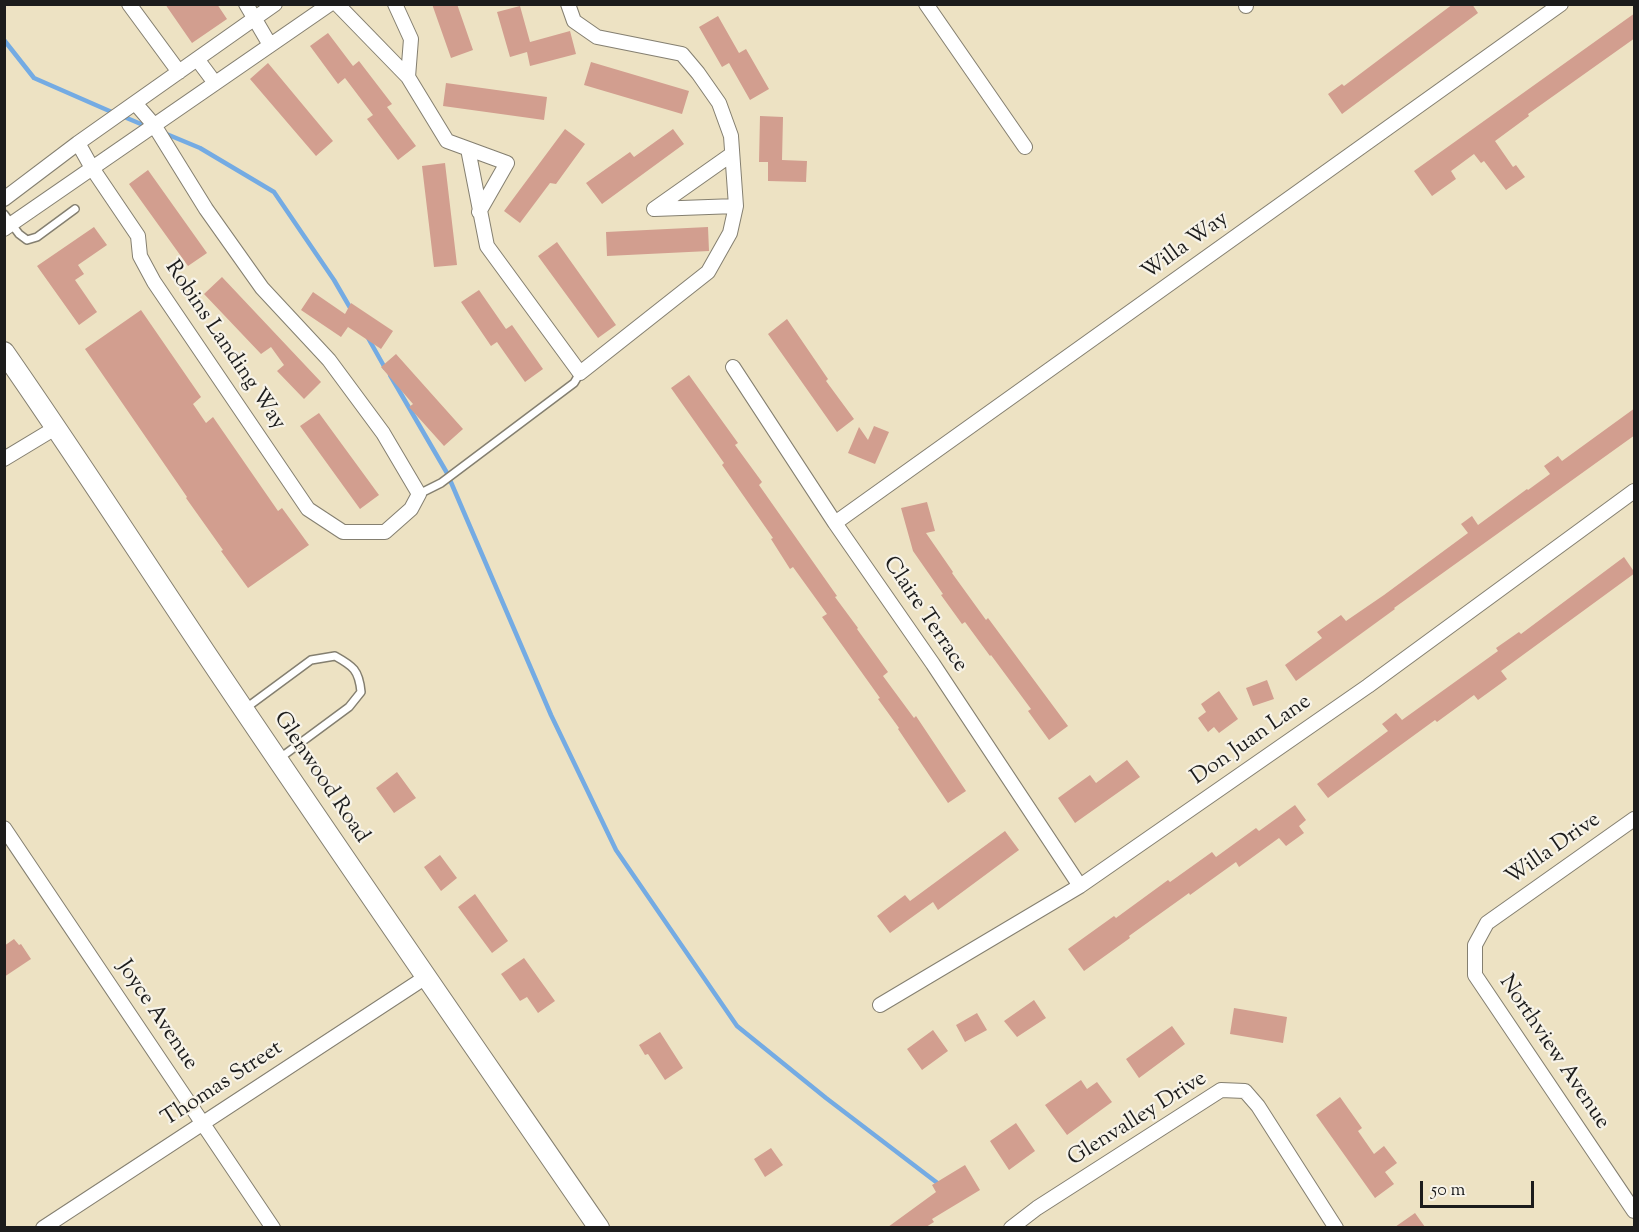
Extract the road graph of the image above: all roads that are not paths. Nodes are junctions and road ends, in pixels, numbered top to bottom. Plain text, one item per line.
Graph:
1 (129, 4) edge
2 (246, 4) edge
3 (275, 4) edge
4 (330, 4) edge
5 (337, 4) edge
6 (395, 4) edge
7 (568, 4) edge
8 (926, 4) edge
9 (1560, 4) edge
10 (313, 9) edge
11 (255, 19) junction
12 (270, 45) junction
13 (197, 59) junction
14 (179, 72) junction
15 (408, 77) junction
16 (214, 83) junction
17 (135, 103) junction
18 (154, 125) junction
19 (78, 143) junction
20 (1025, 147) dead end
21 (468, 149) junction
22 (732, 154) junction
23 (92, 168) junction
24 (4, 199) edge
25 (736, 206) junction
26 (75, 209) dead end
27 (479, 213) junction
28 (7, 222) edge
29 (4, 352) edge
30 (733, 367) dead end
31 (580, 373) junction
32 (57, 427) junction
33 (4, 459) edge
34 (1635, 492) edge
35 (419, 494) junction
36 (835, 523) junction
37 (244, 709) junction
38 (278, 759) junction
39 (1635, 819) edge
40 (4, 828) edge
41 (1080, 886) junction
42 (1498, 916) joint
43 (426, 977) junction
44 (880, 1005) dead end
45 (203, 1123) junction
46 (1630, 1192) edge
47 (1635, 1211) edge
48 (43, 1227) edge
49 (273, 1227) edge
50 (599, 1227) edge
51 (1011, 1227) edge
52 (1336, 1227) edge

1 - 14 street
2 - 11 street
3 - 11 street
4 - 10 street
5 - 15 street
6 - 15 street
7 - 22 street
8 - 20 street
9 - 36 street, Willa Way
10 - 12 street
11 - 12 street
11 - 13 street
12 - 16 street
13 - 14 street
13 - 16 street
14 - 17 street
15 - 21 street
16 - 18 street
17 - 18 street
17 - 19 street
18 - 23 street
18 - 35 street
19 - 23 street, Robins Landing Way
19 - 24 street
21 - 27 street
21 - 27 street
22 - 25 street
22 - 25 street
23 - 28 street
23 - 35 street, Robins Landing Way
25 - 31 street
26 - 28 lane
27 - 31 street
29 - 32 main road, Glenwood Road
30 - 36 street, Claire Terrace
31 - 35 lane
32 - 33 street
32 - 37 main road, Glenwood Road
34 - 41 street, Don Juan Lane
36 - 41 street, Claire Terrace
37 - 38 main road, Glenwood Road
37 - 38 lane
38 - 43 main road, Glenwood Road
39 - 42 street, Willa Drive
40 - 45 street, Joyce Avenue
41 - 44 street, Don Juan Lane
42 - 46 street, Northview Avenue
43 - 45 street, Thomas Street
43 - 50 main road, Glenwood Road
45 - 48 street, Thomas Street
45 - 49 street, Joyce Avenue
46 - 47 street, Northview Avenue
51 - 52 street, Glenvalley Drive

